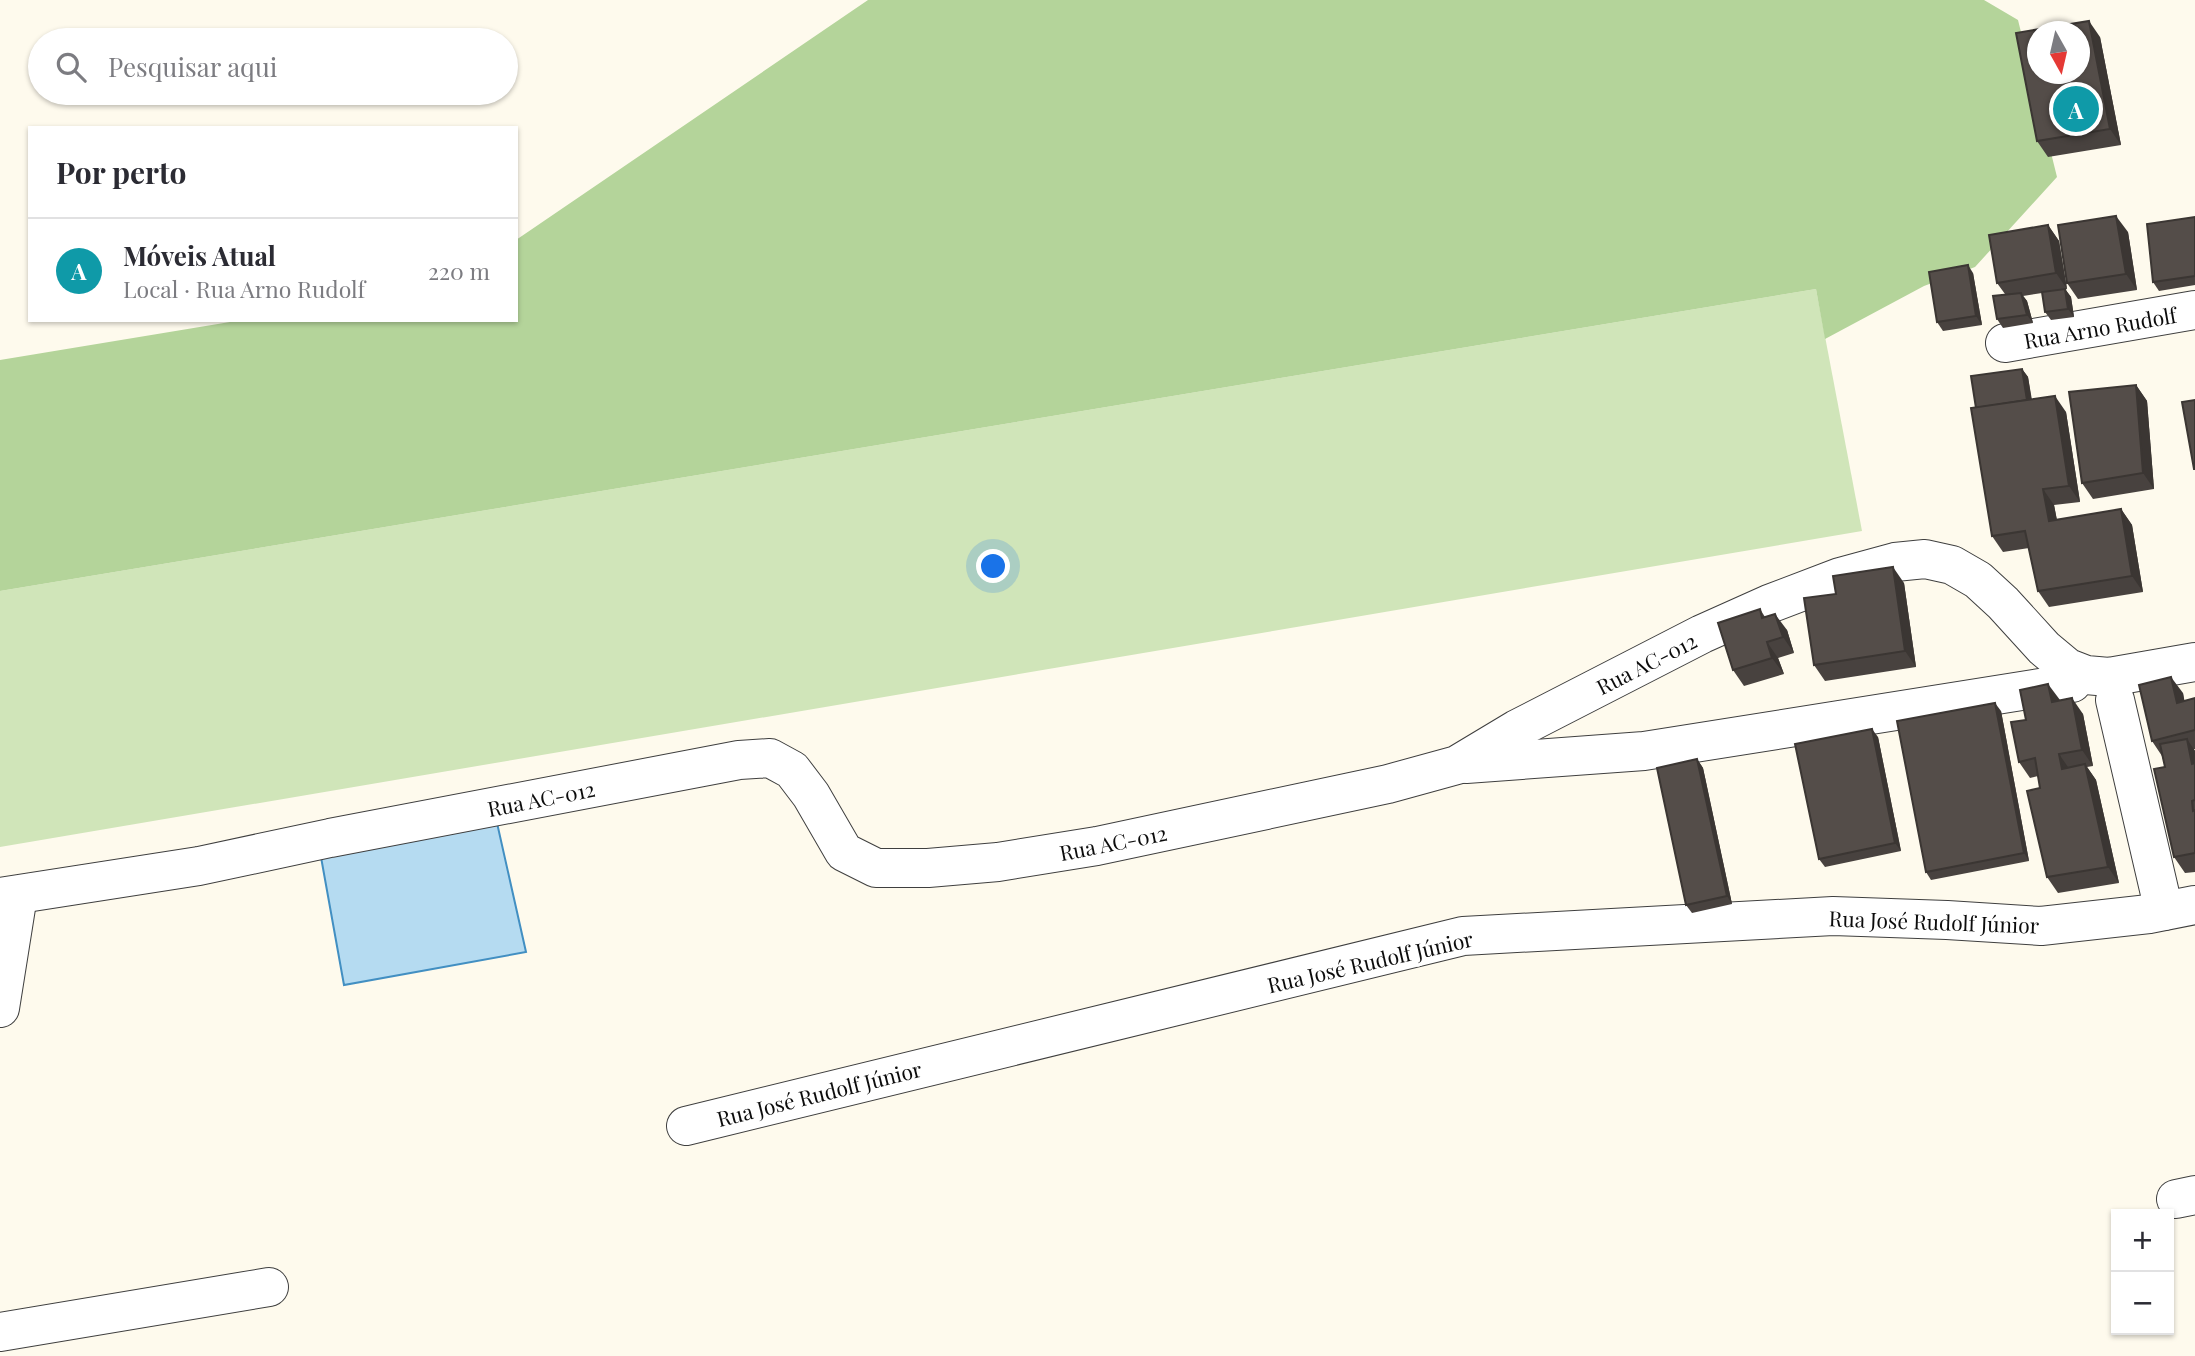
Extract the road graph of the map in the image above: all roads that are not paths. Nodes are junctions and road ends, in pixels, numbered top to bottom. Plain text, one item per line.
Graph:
1 (2195, 310) edge
2 (2005, 344) dead end
3 (2195, 662) edge
4 (2112, 689) junction
5 (1457, 765) junction
6 (9, 896) edge
7 (2179, 908) edge
8 (0, 1007) edge
9 (686, 1126) dead end
10 (269, 1287) dead end
11 (0, 1332) edge

1 - 2 street, Rua Arno Rudolf
3 - 4 street, Rua AC-012
4 - 5 street
4 - 5 street, Rua AC-012
4 - 7 street
5 - 6 street, Rua AC-012
6 - 8 street
7 - 9 street, Rua José Rudolf Júnior
10 - 11 street

